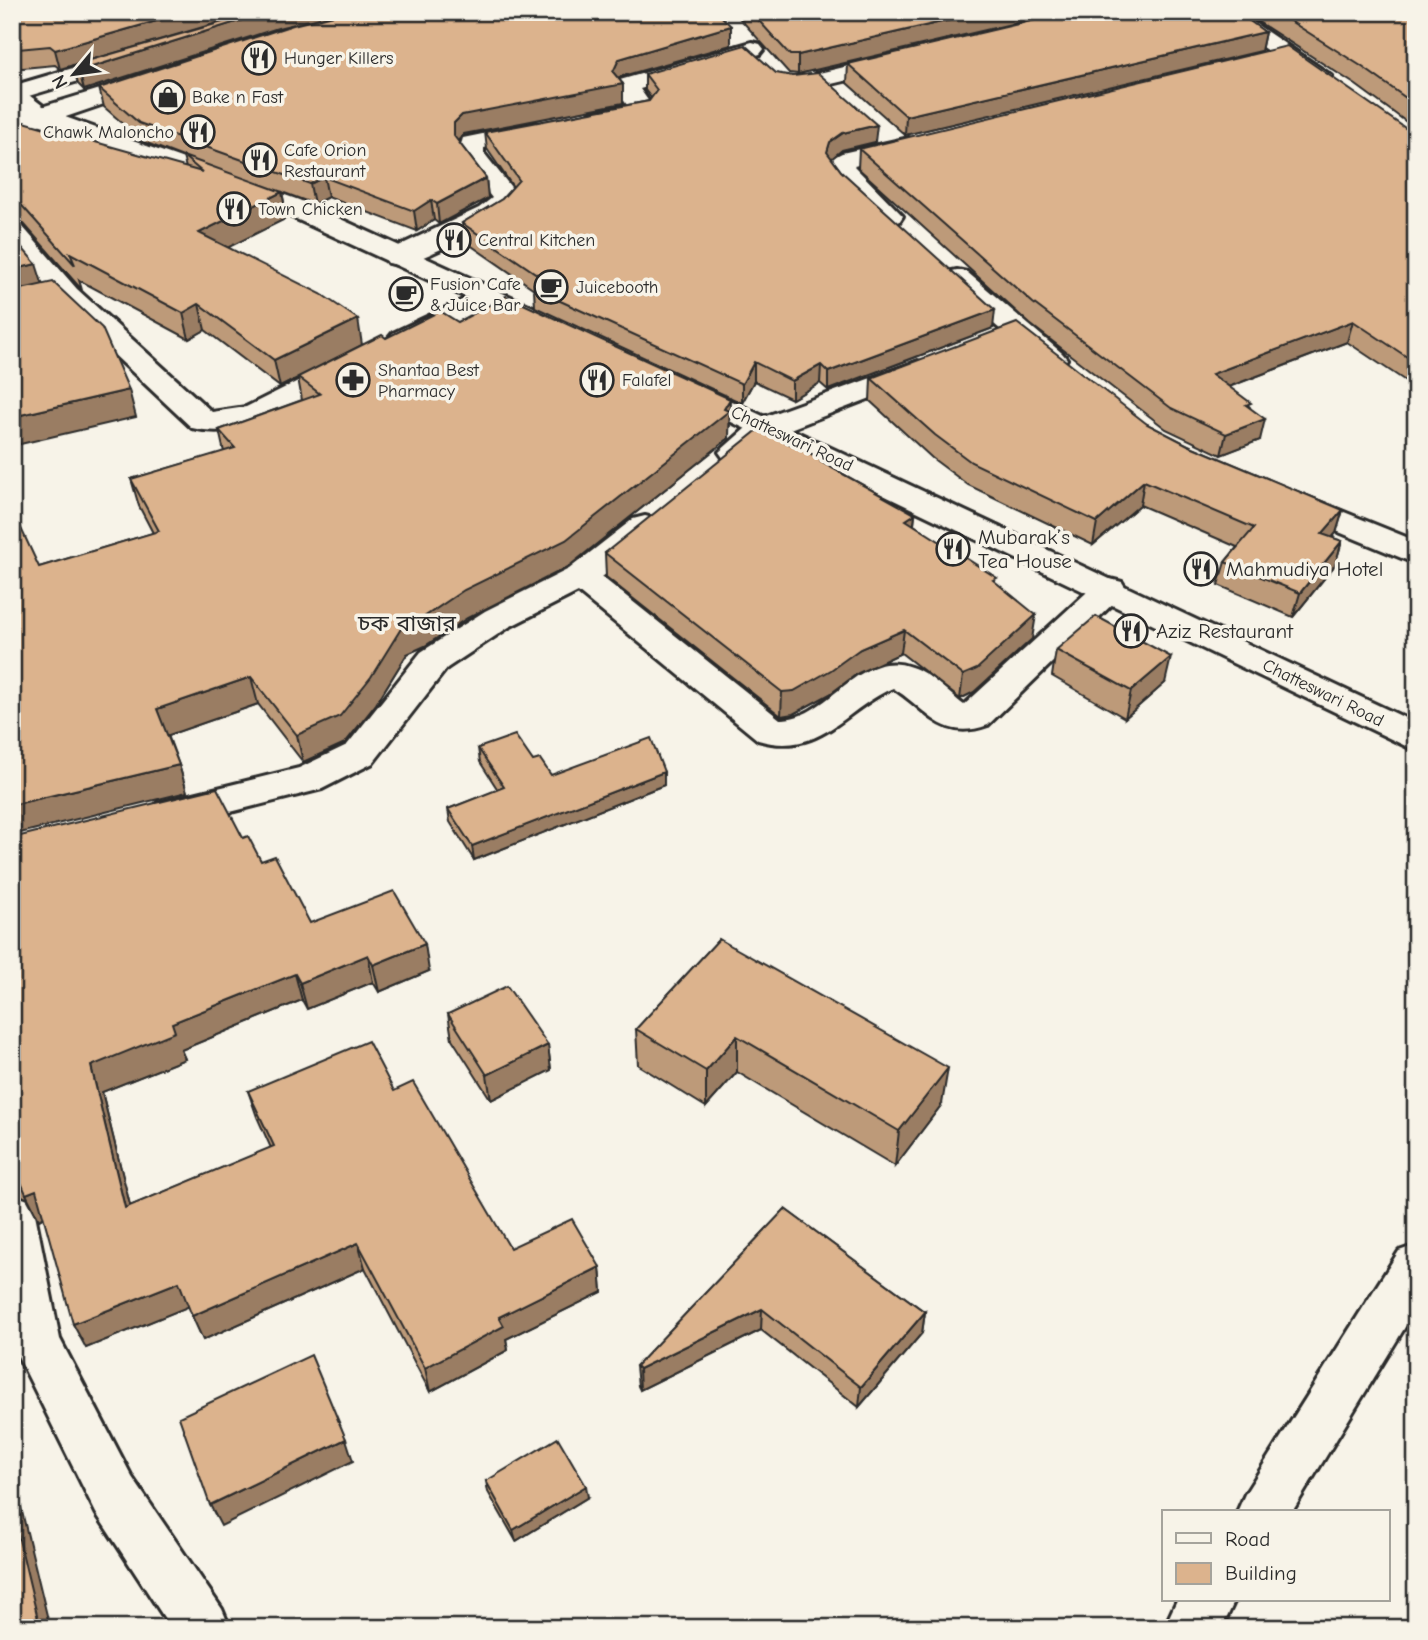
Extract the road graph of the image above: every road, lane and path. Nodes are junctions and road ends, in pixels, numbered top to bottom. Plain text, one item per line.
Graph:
1 (1222, 12) edge
2 (1287, 54) junction
3 (141, 55) edge
4 (917, 57) edge
5 (1260, 60) edge
6 (770, 68) edge
7 (172, 74) edge
8 (823, 79) junction
9 (799, 84) edge
10 (1336, 86) edge
11 (12, 94) edge
12 (842, 96) edge
13 (42, 117) junction
14 (12, 124) edge
15 (882, 130) dead end
16 (928, 141) edge
17 (901, 148) junction
18 (12, 232) edge
19 (910, 234) edge
20 (398, 257) junction
21 (939, 261) edge
22 (67, 295) junction
23 (488, 296) junction
24 (34, 304) edge
25 (573, 336) edge
26 (942, 361) edge
27 (1070, 373) edge
28 (658, 376) edge
29 (766, 427) junction
30 (714, 470) edge
31 (1269, 491) edge
32 (663, 512) edge
33 (1416, 554) edge
34 (581, 577) junction
35 (1110, 590) junction
36 (1416, 738) edge
37 (134, 822) edge
38 (12, 1214) edge
39 (1416, 1266) edge
40 (1264, 1510) edge
41 (1207, 1602) edge
42 (203, 1628) edge
43 (1191, 1628) edge

1 - 2 street
2 - 5 street
2 - 10 street
3 - 11 street
4 - 8 street
6 - 20 street
7 - 13 street
8 - 9 street
8 - 12 street
11 - 13 street
13 - 14 street
13 - 20 street
15 - 17 street
16 - 17 street
17 - 19 street
18 - 22 street
20 - 23 street
21 - 27 street
22 - 23 street
22 - 24 street
23 - 25 street
26 - 29 street
28 - 29 street, Chatteswari Road
29 - 30 street
29 - 35 street, Chatteswari Road
31 - 33 street
32 - 34 street
34 - 35 street
34 - 37 street
35 - 36 street, Chatteswari Road
38 - 42 street
39 - 40 street
41 - 43 street

